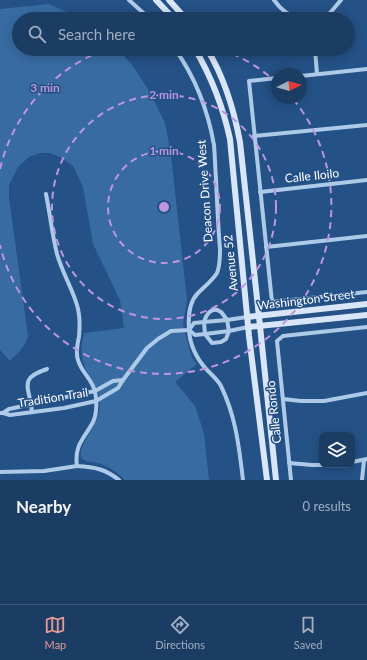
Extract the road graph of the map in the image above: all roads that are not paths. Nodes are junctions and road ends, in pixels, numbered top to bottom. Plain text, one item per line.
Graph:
1 (129, 0) edge
2 (156, 0) edge
3 (169, 0) edge
4 (274, 0) edge
5 (341, 0) edge
6 (142, 12) edge
7 (167, 12) edge
8 (180, 12) edge
9 (286, 12) edge
10 (330, 12) edge
11 (179, 56) edge
12 (200, 56) edge
13 (210, 56) edge
14 (316, 56) edge
15 (367, 69) edge
16 (317, 74) junction
17 (307, 75) edge
18 (271, 79) edge
19 (367, 125) edge
20 (254, 136) junction
21 (367, 180) edge
22 (260, 192) junction
23 (46, 194) dead end
24 (367, 236) edge
25 (266, 247) junction
26 (367, 292) edge
27 (367, 304) edge
28 (367, 315) edge
29 (259, 316) junction
30 (247, 317) junction
31 (227, 320) junction
32 (204, 322) junction
33 (260, 326) junction
34 (248, 327) junction
35 (367, 328) edge
36 (189, 330) junction
37 (229, 331) junction
38 (205, 334) junction
39 (47, 369) dead end
40 (123, 380) junction
41 (95, 391) junction
42 (367, 393) edge
43 (283, 399) junction
44 (96, 401) junction
45 (32, 404) junction
46 (32, 412) junction
47 (2, 413) edge
48 (365, 460) edge
49 (355, 462) edge
50 (289, 463) junction
51 (319, 465) edge
52 (77, 466) junction
53 (0, 472) edge
54 (119, 480) edge
55 (243, 480) edge
56 (267, 480) edge
57 (276, 480) edge
58 (291, 480) edge
59 (362, 480) edge

1 - 6 street
2 - 7 main road
3 - 8 main road
4 - 9 street
5 - 10 street
11 - 36 street, Deacon Drive West
12 - 30 main road, Avenue 52
13 - 29 main road, Avenue 52
14 - 16 street
15 - 16 street
16 - 17 street
18 - 20 street
19 - 20 street
20 - 22 street
21 - 22 street, Calle Iloilo
22 - 25 street
23 - 41 street
24 - 25 street
25 - 26 street
27 - 29 main road, Washington Street
28 - 33 main road, Washington Street
29 - 30 main road, Washington Street
29 - 33 main road, Avenue 52
30 - 31 street, Tradition Trail
30 - 34 main road, Avenue 52
31 - 32 street, Tradition Trail
31 - 32 street, Tradition Trail
31 - 37 street
32 - 36 street, Tradition Trail
32 - 38 street
33 - 34 main road, Washington Street
33 - 57 main road, Avenue 52
34 - 37 street, Tradition Trail
34 - 56 main road, Avenue 52
35 - 43 street, Calle Rondo
36 - 38 street, Tradition Trail
36 - 40 street, Tradition Trail
36 - 55 street, Deacon Drive West
37 - 38 street, Tradition Trail
37 - 38 street, Tradition Trail
39 - 45 street
40 - 41 street, Tradition Trail
40 - 44 street, Tradition Trail
41 - 44 street
41 - 45 street, Tradition Trail
42 - 43 street
43 - 50 street, Calle Rondo
44 - 46 street, Tradition Trail
44 - 52 street
45 - 46 street
45 - 47 street, Tradition Trail
46 - 47 street, Tradition Trail
48 - 49 street
48 - 59 street
50 - 51 street
50 - 58 street, Calle Rondo
52 - 53 street
52 - 54 street

